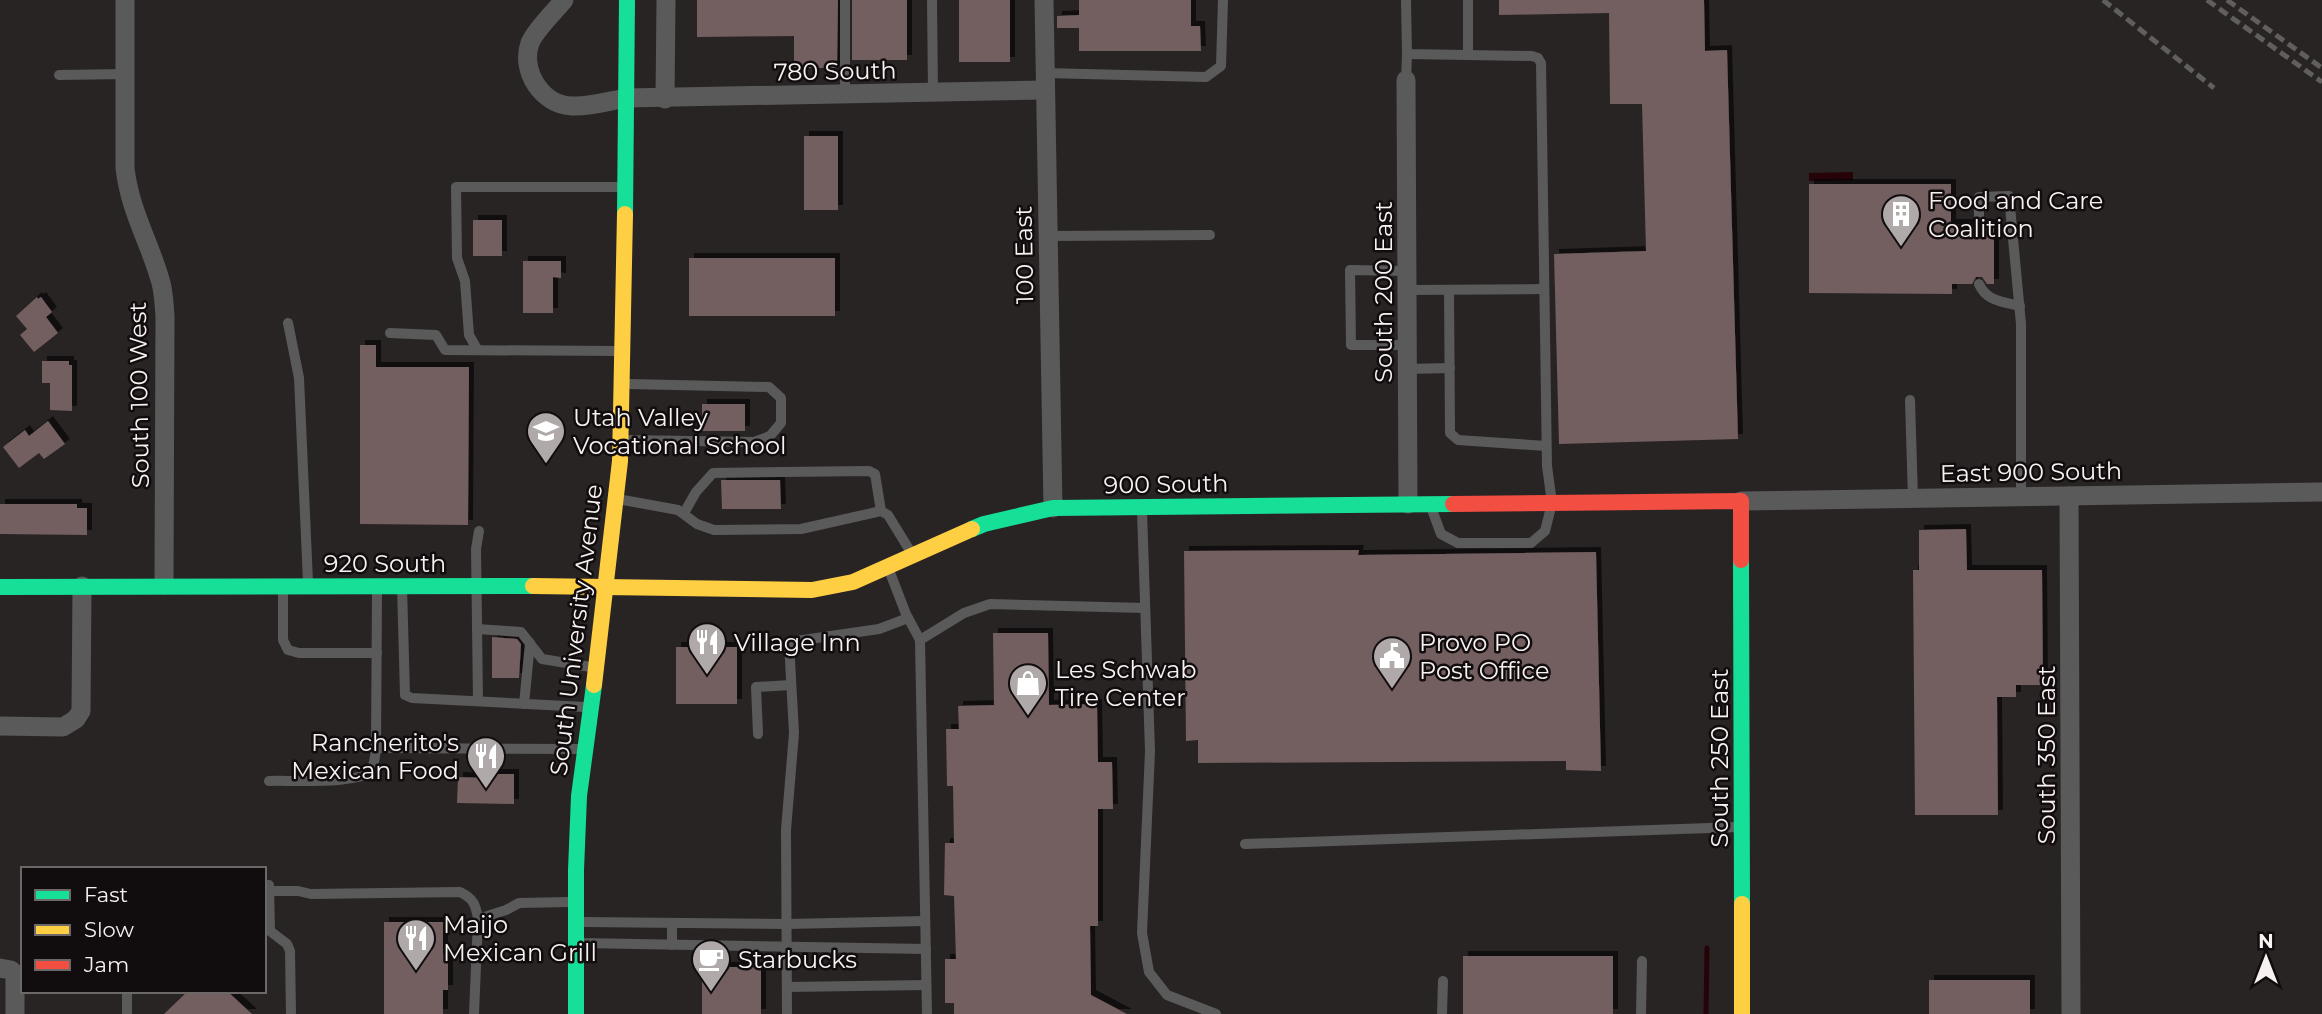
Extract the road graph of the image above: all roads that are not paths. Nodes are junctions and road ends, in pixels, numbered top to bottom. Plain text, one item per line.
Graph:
1 (125, 0) edge
2 (564, 0) edge
3 (627, 0) edge
4 (666, 0) edge
5 (845, 0) edge
6 (932, 0) edge
7 (1044, 0) edge
8 (1223, 0) edge
9 (1406, 0) edge
10 (1468, 0) edge
11 (1407, 54) junction
12 (1468, 55) junction
13 (125, 74) junction
14 (59, 75) dead end
15 (1406, 80) joint
16 (1044, 82) junction
17 (933, 93) junction
18 (845, 95) junction
19 (626, 99) junction
20 (665, 99) junction
21 (626, 187) junction
22 (1979, 223) dead end
23 (1210, 235) dead end
24 (1048, 236) junction
25 (1407, 280) junction
26 (1979, 284) dead end
27 (1544, 289) junction
28 (1449, 290) junction
29 (2020, 306) junction
30 (288, 323) dead end
31 (390, 333) dead end
32 (1408, 345) junction
33 (477, 349) junction
34 (622, 351) junction
35 (1450, 368) junction
36 (1408, 369) junction
37 (621, 384) junction
38 (1910, 400) dead end
39 (620, 439) junction
40 (1546, 446) junction
41 (2322, 492) edge
42 (2069, 496) junction
43 (2021, 497) junction
44 (615, 499) junction
45 (1913, 499) junction
46 (1741, 501) junction
47 (1552, 502) junction
48 (1430, 503) junction
49 (1408, 504) junction
50 (1142, 507) junction
51 (1053, 508) junction
52 (881, 511) junction
53 (684, 513) junction
54 (479, 531) dead end
55 (913, 555) junction
56 (888, 566) junction
57 (164, 585) junction
58 (82, 586) junction
59 (283, 586) junction
60 (309, 586) junction
61 (377, 586) junction
62 (402, 586) junction
63 (477, 586) junction
64 (607, 586) junction
65 (0, 587) edge
66 (1145, 608) junction
67 (908, 618) junction
68 (477, 629) junction
69 (920, 640) junction
70 (530, 643) junction
71 (377, 653) junction
72 (595, 668) junction
73 (791, 685) junction
74 (478, 701) junction
75 (524, 704) junction
76 (590, 707) junction
77 (0, 726) edge
78 (758, 734) dead end
79 (376, 748) junction
80 (584, 749) junction
81 (270, 781) dead end
82 (1742, 827) junction
83 (1245, 844) dead end
84 (267, 888) edge
85 (576, 902) junction
86 (478, 919) junction
87 (925, 921) junction
88 (576, 922) junction
89 (672, 923) junction
90 (786, 924) junction
91 (576, 943) junction
92 (672, 945) junction
93 (786, 946) junction
94 (926, 949) junction
95 (1642, 961) dead end
96 (0, 968) edge
97 (1443, 981) dead end
98 (926, 985) junction
99 (787, 987) junction
100 (127, 993) edge
101 (15, 1014) edge
102 (127, 1014) edge
103 (291, 1014) edge
104 (474, 1014) edge
105 (576, 1014) edge
106 (787, 1014) edge
107 (927, 1014) edge
108 (1216, 1014) edge
109 (1442, 1014) edge
110 (1641, 1014) edge
111 (1742, 1014) edge
112 (2071, 1014) edge

1 - 13 street, South 100 West
2 - 19 street, 780 South
3 - 19 main road, South University Avenue
4 - 20 street
5 - 18 lane
6 - 17 lane
7 - 16 street, 100 East
8 - 16 lane
9 - 11 lane
10 - 12 lane
11 - 12 lane
11 - 15 lane
12 - 27 lane
13 - 14 lane
13 - 57 street, South 100 West
15 - 25 street, South 200 East
16 - 17 street, 780 South
16 - 24 street, 100 East
17 - 18 street, 780 South
18 - 20 street, 780 South
19 - 20 street, 780 South
19 - 21 main road, South University Avenue
21 - 33 lane
21 - 34 main road, South University Avenue
22 - 29 lane
23 - 24 lane
24 - 51 street, 100 East
25 - 28 lane
25 - 32 street, South 200 East
25 - 32 lane
26 - 29 lane
27 - 28 lane
27 - 40 lane
28 - 35 lane
29 - 43 lane
30 - 60 lane
31 - 33 lane
32 - 36 street, South 200 East
33 - 34 lane
34 - 37 main road, South University Avenue
35 - 36 lane
35 - 40 lane
36 - 49 street, South 200 East
37 - 39 main road, South University Avenue
37 - 39 lane
38 - 45 lane
39 - 44 main road, South University Avenue
40 - 47 lane
41 - 42 street, East 900 South
42 - 43 street, East 900 South
42 - 112 street, South 350 East
43 - 45 street, East 900 South
44 - 53 lane
44 - 64 main road, South University Avenue
45 - 46 street, East 900 South
46 - 47 main road, 900 South
46 - 82 main road, South 250 East
47 - 48 main road, 900 South
47 - 48 lane
48 - 49 main road, 900 South
49 - 50 main road, 900 South
50 - 51 main road, 900 South
50 - 66 lane
51 - 55 main road, 900 South
52 - 53 lane
52 - 53 lane
52 - 55 lane
54 - 63 lane
55 - 56 main road, 900 South
56 - 64 main road, 900 South
56 - 67 lane
57 - 58 main road, 920 South
57 - 59 main road, 920 South
58 - 65 main road, 920 South
58 - 77 street
59 - 60 main road, 920 South
59 - 71 lane
60 - 61 main road, 920 South
61 - 62 main road, 920 South
61 - 71 lane
62 - 63 main road, 920 South
62 - 74 lane
63 - 64 main road, 920 South
63 - 68 lane
64 - 72 main road, South University Avenue
66 - 69 lane
66 - 108 lane
67 - 69 lane
67 - 73 lane
68 - 70 lane
68 - 74 lane
69 - 87 lane
70 - 72 lane
70 - 75 lane
71 - 79 lane
72 - 76 main road, South University Avenue
73 - 78 lane
73 - 90 lane
74 - 75 lane
75 - 76 lane
76 - 80 main road, South University Avenue
79 - 80 lane
79 - 81 lane
80 - 85 main road, South University Avenue
82 - 83 lane
82 - 111 main road, South 250 East
84 - 86 lane
84 - 103 lane
85 - 86 lane
85 - 88 main road, South University Avenue
86 - 104 lane
87 - 90 lane
87 - 94 lane
88 - 89 lane
88 - 91 main road, South University Avenue
89 - 90 lane
89 - 92 lane
90 - 93 lane
91 - 92 lane
91 - 105 main road, South University Avenue
92 - 93 lane
93 - 94 lane
93 - 99 lane
94 - 98 lane
95 - 110 lane
96 - 101 street
97 - 109 lane
98 - 99 lane
98 - 107 lane
99 - 106 lane
100 - 102 lane

